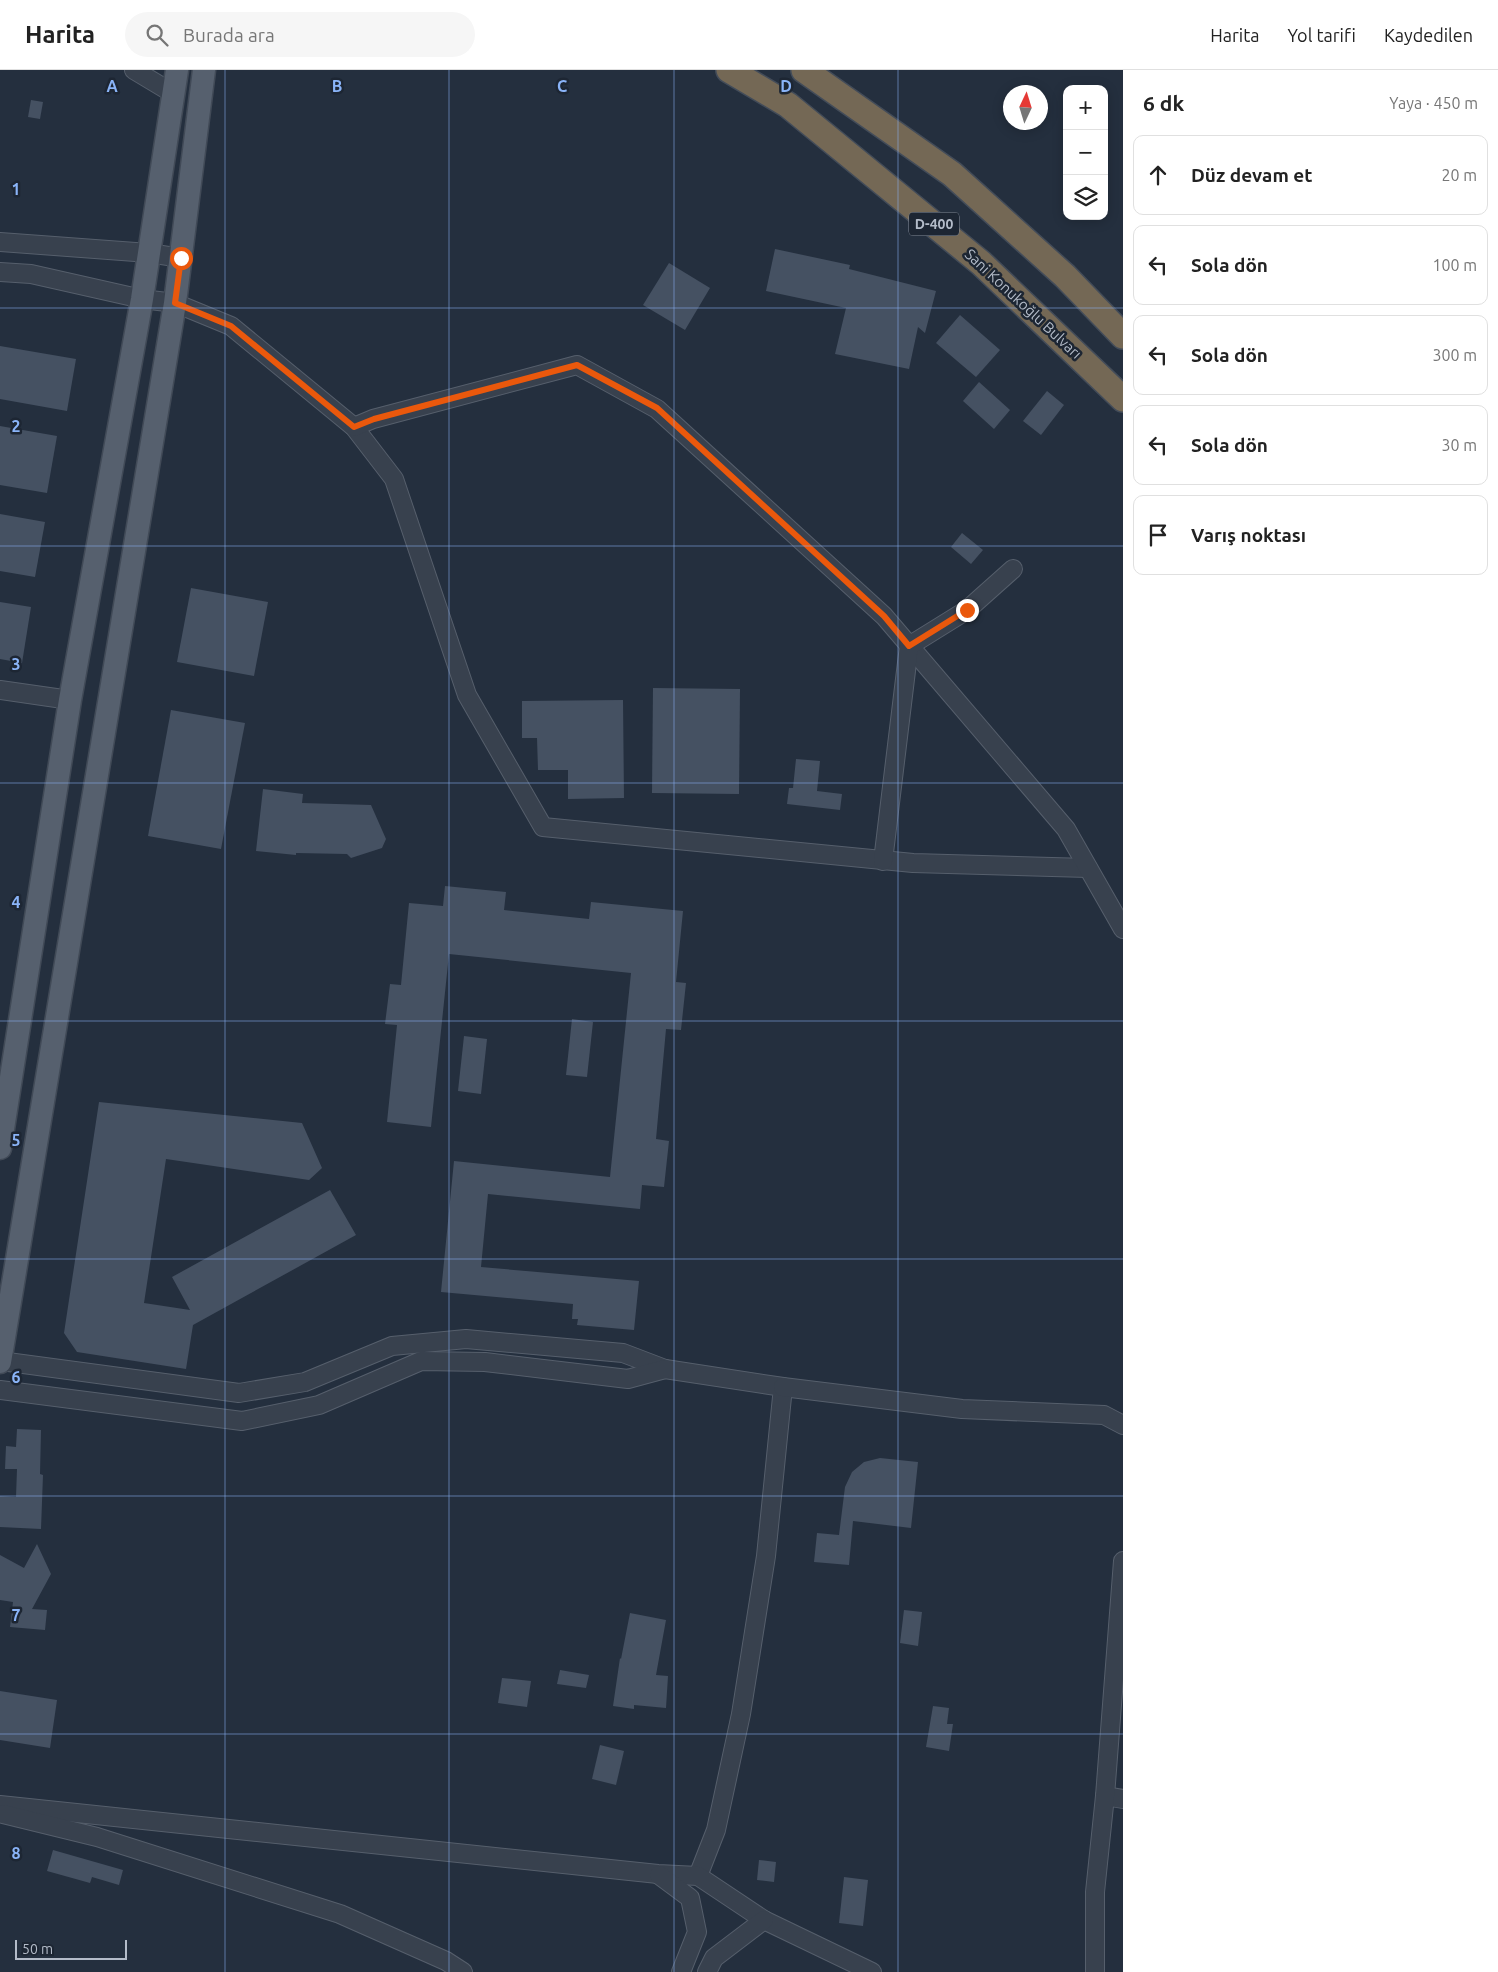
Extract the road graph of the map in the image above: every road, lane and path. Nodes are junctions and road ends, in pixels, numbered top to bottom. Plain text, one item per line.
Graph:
1 (134, 70) edge
2 (177, 70) edge
3 (204, 70) edge
4 (729, 70) edge
5 (804, 70) edge
6 (174, 94) junction
7 (0, 242) edge
8 (150, 253) junction
9 (181, 258) junction
10 (0, 272) edge
11 (142, 299) junction
12 (175, 303) junction
13 (1123, 336) edge
14 (1123, 398) edge
15 (354, 427) junction
16 (1014, 569) dead end
17 (909, 646) junction
18 (0, 690) edge
19 (70, 700) junction
20 (883, 861) junction
21 (1088, 868) junction
22 (1123, 929) edge
23 (0, 1148) edge
24 (0, 1362) edge
25 (665, 1369) junction
26 (783, 1387) junction
27 (0, 1390) edge
28 (1123, 1425) edge
29 (1123, 1561) edge
30 (1105, 1796) junction
31 (1123, 1799) edge
32 (0, 1804) edge
33 (0, 1814) edge
34 (658, 1874) junction
35 (698, 1876) junction
36 (764, 1920) junction
37 (463, 1972) edge
38 (681, 1972) edge
39 (706, 1972) edge
40 (872, 1972) edge
41 (1095, 1972) edge

1 - 6 street
2 - 6 main road
3 - 9 main road
4 - 14 highway, Sani Konukoğlu Bulvarı / D-400
5 - 13 highway
6 - 8 main road
7 - 8 street
8 - 9 street
8 - 11 main road
9 - 12 main road
10 - 11 street
11 - 12 street
11 - 19 main road
12 - 15 street
12 - 24 main road
15 - 17 street
15 - 20 street
16 - 17 street
17 - 20 street
17 - 21 street
18 - 19 street
19 - 23 main road
20 - 21 street
21 - 22 street
24 - 25 street
25 - 26 street
25 - 27 street
26 - 28 street
26 - 35 street
29 - 30 street
30 - 31 street
30 - 41 street
32 - 34 street
33 - 37 street
34 - 35 street
34 - 38 street
35 - 36 street
36 - 39 street
36 - 40 street

